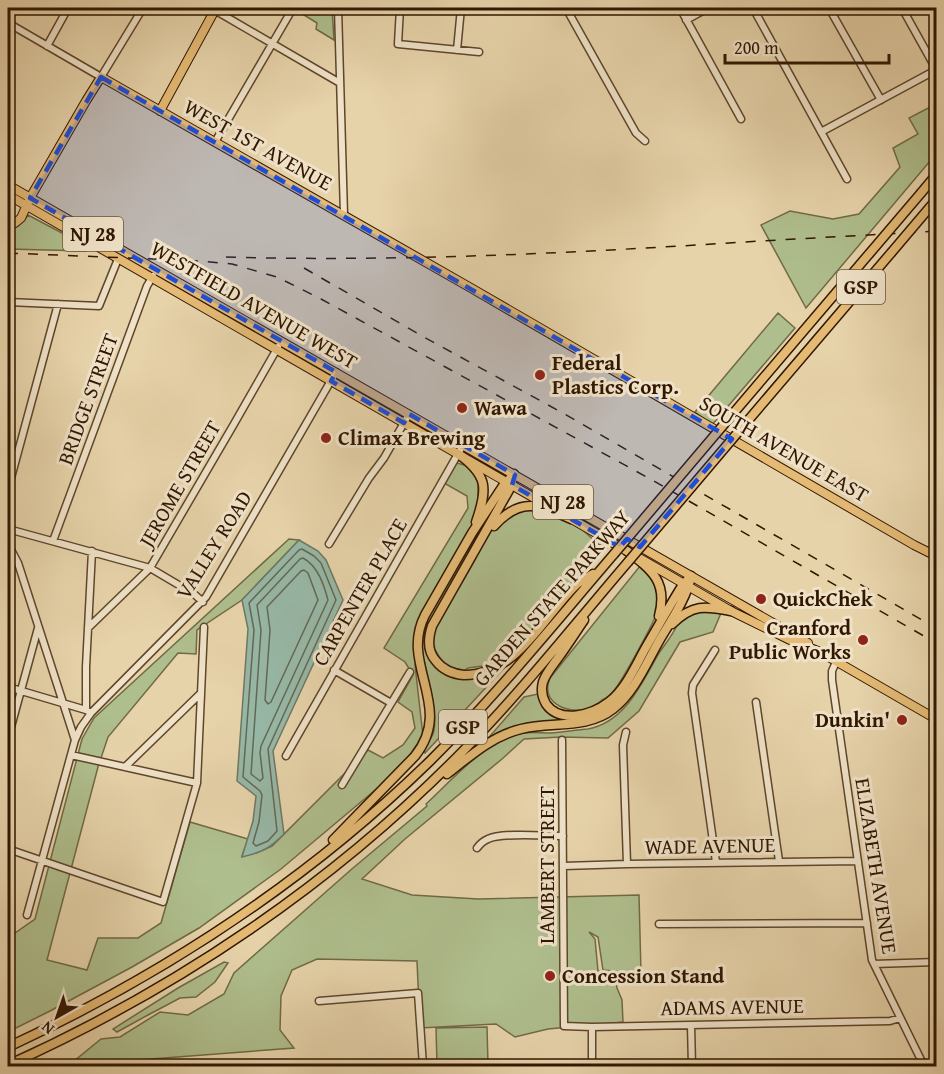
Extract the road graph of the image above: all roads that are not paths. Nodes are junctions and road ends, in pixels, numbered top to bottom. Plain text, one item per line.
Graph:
1 (68, 8) edge
2 (143, 8) edge
3 (214, 8) edge
4 (293, 8) edge
5 (338, 8) edge
6 (400, 8) edge
7 (461, 8) edge
8 (566, 8) edge
9 (680, 8) edge
10 (708, 8) edge
11 (753, 8) edge
12 (830, 8) edge
13 (902, 8) edge
14 (686, 20) junction
15 (8, 23) edge
16 (272, 43) junction
17 (47, 46) junction
18 (457, 50) junction
19 (479, 52) dead end
20 (936, 70) edge
21 (101, 77) junction
22 (340, 83) junction
23 (881, 100) junction
24 (160, 111) junction
25 (741, 119) dead end
26 (821, 132) junction
27 (645, 141) dead end
28 (215, 142) junction
29 (936, 175) edge
30 (847, 179) dead end
31 (8, 184) edge
32 (8, 195) edge
33 (936, 200) edge
34 (28, 202) junction
35 (344, 215) junction
36 (8, 224) edge
37 (118, 259) junction
38 (156, 270) junction
39 (151, 278) junction
40 (490, 299) joint
41 (8, 302) edge
42 (58, 304) junction
43 (279, 346) junction
44 (336, 372) junction
45 (331, 381) junction
46 (409, 414) junction
47 (404, 423) junction
48 (463, 445) junction
49 (457, 453) junction
50 (514, 474) junction
51 (509, 483) junction
52 (8, 489) edge
53 (571, 519) junction
54 (8, 529) edge
55 (468, 540) junction
56 (53, 541) junction
57 (481, 543) junction
58 (8, 544) edge
59 (329, 544) dead end
60 (92, 551) junction
61 (627, 551) junction
62 (936, 556) edge
63 (150, 568) junction
64 (601, 569) junction
65 (692, 576) junction
66 (615, 577) junction
67 (686, 585) junction
68 (203, 602) junction
69 (731, 611) junction
70 (38, 627) junction
71 (204, 627) dead end
72 (88, 628) junction
73 (657, 636) junction
74 (715, 650) dead end
75 (818, 651) junction
76 (836, 662) junction
77 (334, 670) junction
78 (410, 672) dead end
79 (8, 687) edge
80 (20, 690) junction
81 (201, 693) junction
82 (62, 702) junction
83 (756, 702) dead end
84 (391, 703) junction
85 (89, 712) junction
86 (936, 719) edge
87 (626, 732) dead end
88 (8, 738) edge
89 (75, 740) junction
90 (562, 740) dead end
91 (71, 755) junction
92 (286, 756) dead end
93 (125, 767) junction
94 (197, 783) junction
95 (342, 785) dead end
96 (410, 803) junction
97 (563, 836) junction
98 (477, 848) dead end
99 (8, 849) edge
100 (42, 861) junction
101 (779, 861) junction
102 (858, 861) junction
103 (716, 862) junction
104 (627, 864) junction
105 (307, 866) junction
106 (564, 866) junction
107 (27, 915) dead end
108 (867, 923) junction
109 (659, 924) dead end
110 (936, 962) edge
111 (874, 964) junction
112 (320, 1001) dead end
113 (900, 1018) junction
114 (691, 1024) junction
115 (564, 1026) joint
116 (592, 1027) junction
117 (8, 1047) edge
118 (8, 1065) edge
119 (423, 1066) edge
120 (592, 1066) edge
121 (692, 1066) edge
122 (924, 1066) edge

1 - 17 street
2 - 21 street
3 - 16 street
3 - 24 main road
4 - 16 street
5 - 22 street
6 - 18 street
7 - 18 street
8 - 27 street
9 - 14 street
10 - 14 street
11 - 26 street
12 - 23 street
13 - 20 street
14 - 25 street
15 - 17 street, WEST 1ST AVENUE
16 - 22 street
16 - 28 street
17 - 21 street, WEST 1ST AVENUE
18 - 19 street
20 - 23 street
21 - 24 main road, WEST 1ST AVENUE
21 - 34 main road
22 - 35 street
23 - 26 street
24 - 28 main road, WEST 1ST AVENUE
26 - 30 street
28 - 35 main road, WEST 1ST AVENUE
29 - 64 highway, GARDEN STATE PARKWAY / GSP, bridge
31 - 34 main road, WESTFIELD AVENUE WEST / NJ 28
32 - 34 main road, WESTFIELD AVENUE WEST / NJ 28
33 - 66 highway, GARDEN STATE PARKWAY / GSP, bridge
34 - 36 main road
34 - 37 main road, WESTFIELD AVENUE WEST / NJ 28
34 - 38 main road, WESTFIELD AVENUE WEST / NJ 28
35 - 40 main road, WEST 1ST AVENUE
37 - 39 main road, WESTFIELD AVENUE WEST / NJ 28
37 - 42 street
38 - 39 street, BRIDGE STREET
38 - 43 main road, WESTFIELD AVENUE WEST / NJ 28
39 - 43 main road, WESTFIELD AVENUE WEST / NJ 28
39 - 56 street, BRIDGE STREET
40 - 62 main road, SOUTH AVENUE EAST
41 - 42 street
42 - 52 street
43 - 44 main road, WESTFIELD AVENUE WEST / NJ 28
43 - 45 main road, WESTFIELD AVENUE WEST / NJ 28
43 - 63 street, JEROME STREET
44 - 45 street, VALLEY ROAD
44 - 46 main road, WESTFIELD AVENUE WEST / NJ 28
45 - 47 main road, WESTFIELD AVENUE WEST / NJ 28
45 - 68 street, VALLEY ROAD
46 - 47 street
46 - 48 main road, NJ 28
47 - 49 main road, NJ 28
47 - 59 street
48 - 49 street, CARPENTER PLACE
48 - 50 main road, NJ 28
49 - 51 main road, NJ 28
49 - 55 highway
49 - 77 street, CARPENTER PLACE
50 - 51 highway
50 - 65 main road, NJ 28
51 - 53 main road, NJ 28
51 - 55 highway
51 - 57 highway
53 - 57 highway
53 - 61 main road, NJ 28
54 - 56 street
55 - 105 highway
56 - 60 street
57 - 64 highway
58 - 70 street
60 - 63 street
60 - 72 street
61 - 67 main road, NJ 28
61 - 73 highway
63 - 68 street
63 - 72 street, JEROME STREET
64 - 105 highway, GARDEN STATE PARKWAY / GSP
65 - 67 highway
65 - 75 main road, NJ 28
66 - 73 highway
66 - 96 highway, GARDEN STATE PARKWAY / GSP
67 - 69 main road, NJ 28
67 - 73 highway
68 - 85 street, VALLEY ROAD
69 - 73 highway
69 - 75 main road, NJ 28
70 - 80 street
70 - 82 street
71 - 81 street
72 - 85 street
73 - 96 highway
74 - 103 street
75 - 76 main road, NJ 28
76 - 86 main road, NJ 28
76 - 102 street, ELIZABETH AVENUE
77 - 84 street
77 - 92 street, CARPENTER PLACE
78 - 84 street
79 - 80 street
80 - 82 street
80 - 88 street
81 - 93 street
81 - 94 street
82 - 85 street
82 - 89 street
83 - 101 street
84 - 95 street
85 - 89 street, VALLEY ROAD
87 - 104 street
89 - 91 street, VALLEY ROAD
90 - 97 street, LAMBERT STREET
91 - 93 street
91 - 100 street, VALLEY ROAD
93 - 94 street
94 - 100 street
96 - 118 highway, GARDEN STATE PARKWAY / GSP
97 - 98 street
97 - 106 street, LAMBERT STREET
99 - 100 street
100 - 107 street, VALLEY ROAD
101 - 102 street, WADE AVENUE
101 - 103 street, WADE AVENUE
102 - 108 street, ELIZABETH AVENUE
103 - 104 street, WADE AVENUE
104 - 106 street, WADE AVENUE
105 - 117 highway, GARDEN STATE PARKWAY / GSP
106 - 115 street, LAMBERT STREET
108 - 109 street
108 - 111 street, ELIZABETH AVENUE
110 - 111 street
111 - 113 street, ELIZABETH AVENUE
112 - 119 street
113 - 114 street, ADAMS AVENUE
113 - 122 street, ELIZABETH AVENUE
114 - 116 street, ADAMS AVENUE
114 - 121 street
115 - 116 street, ADAMS AVENUE
116 - 120 street

